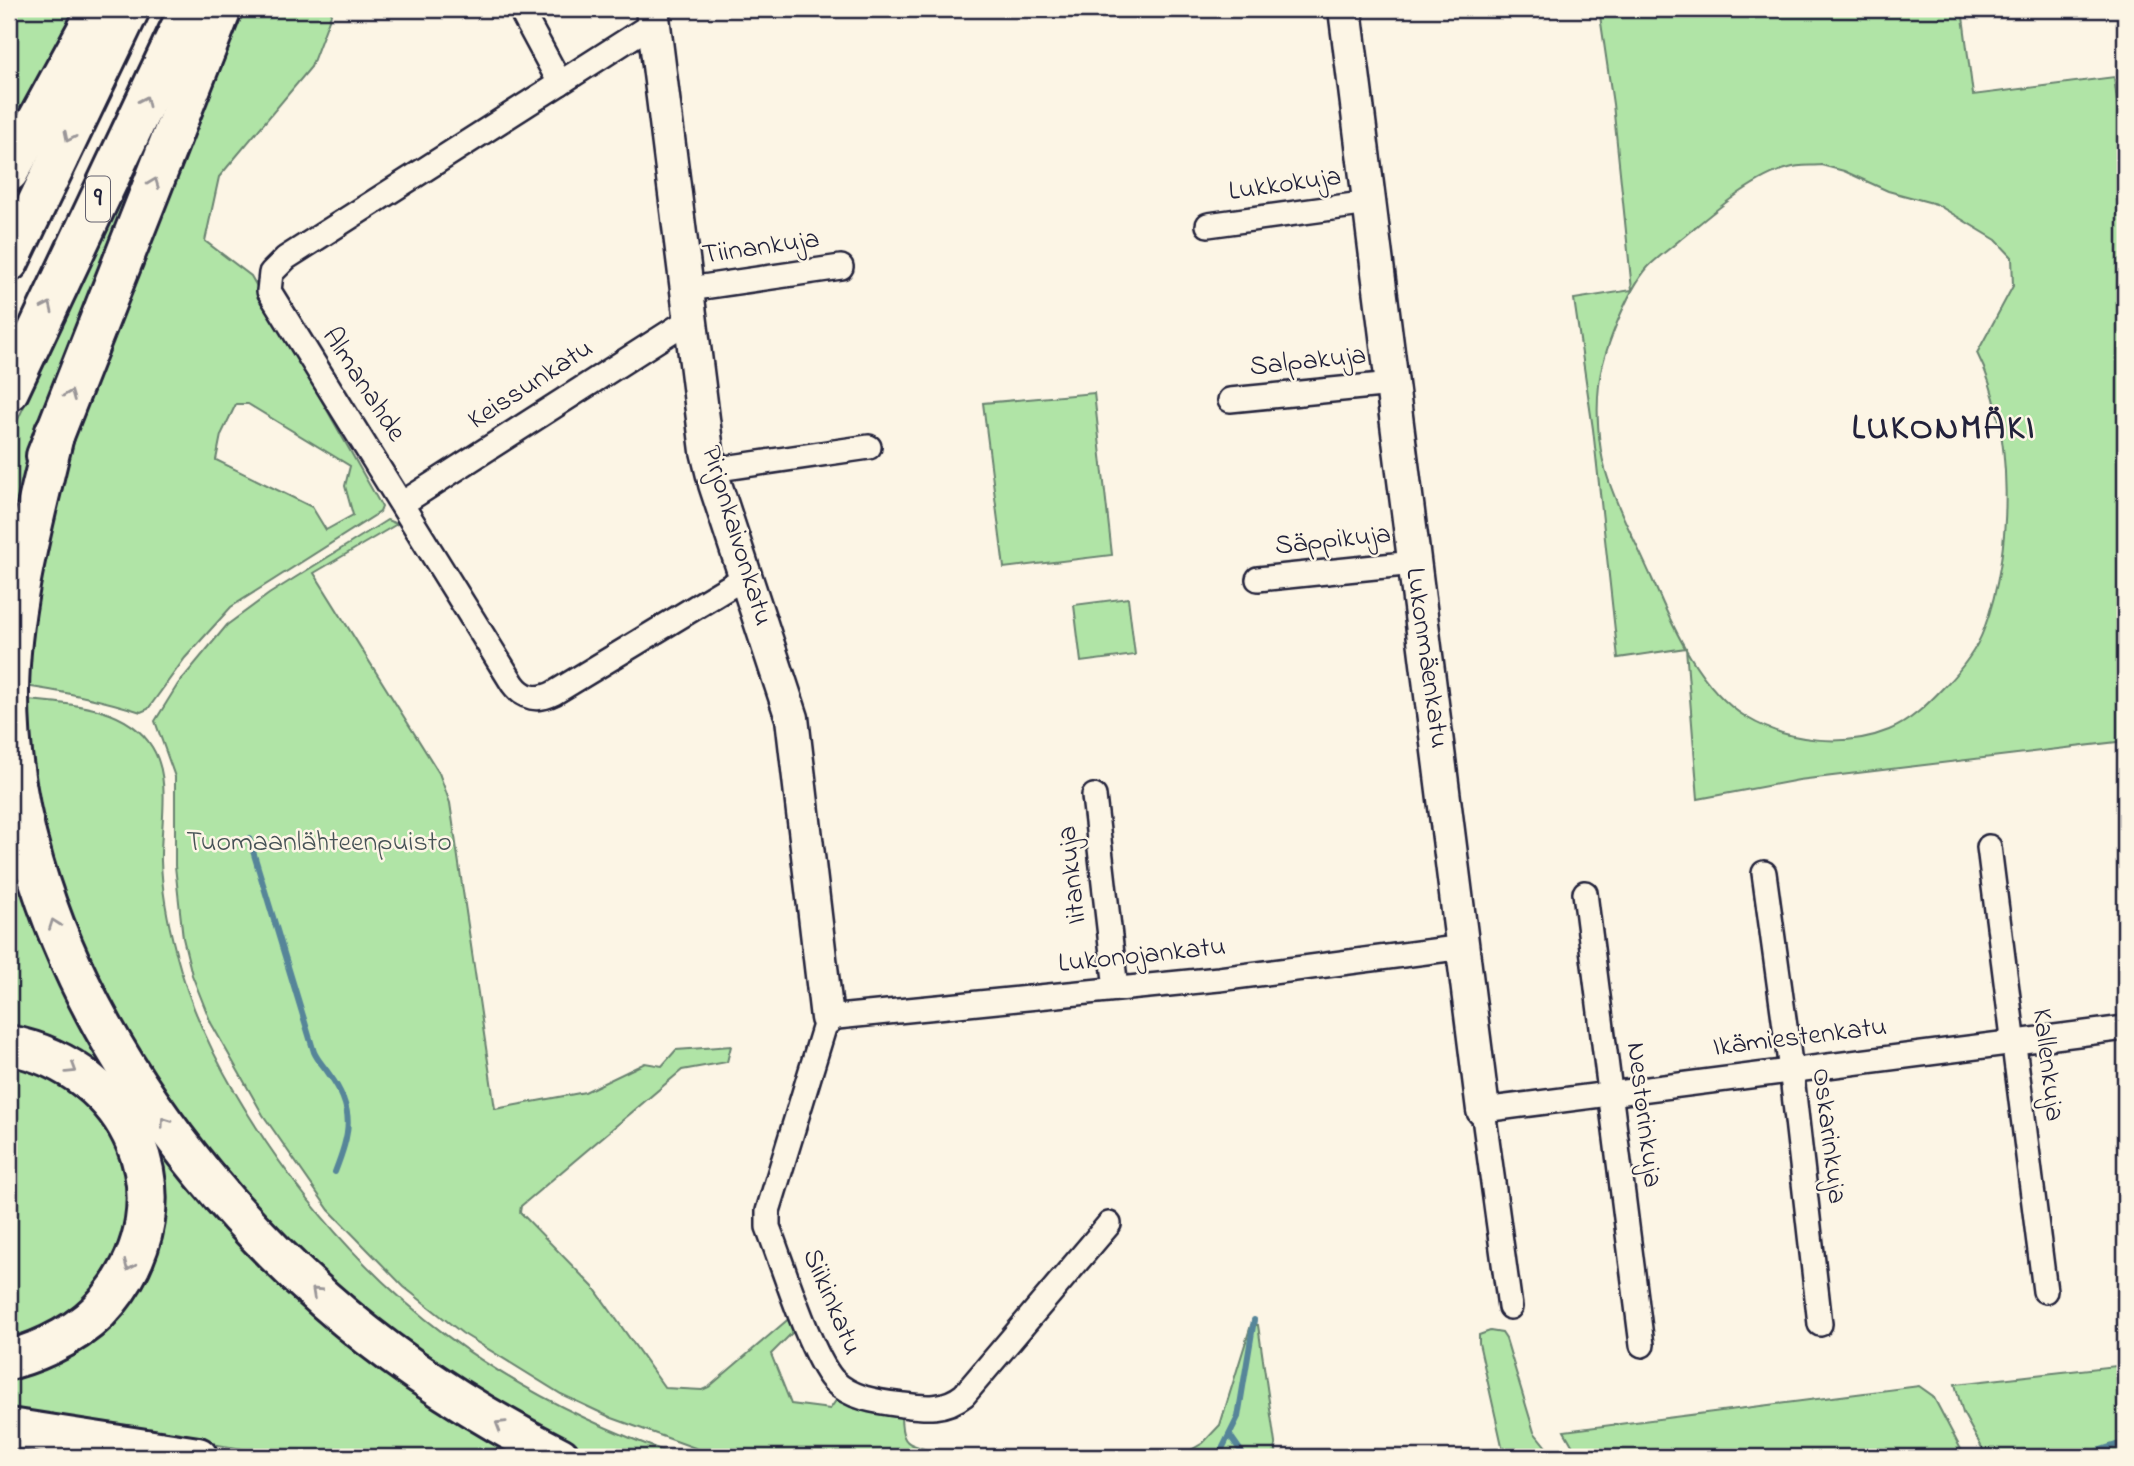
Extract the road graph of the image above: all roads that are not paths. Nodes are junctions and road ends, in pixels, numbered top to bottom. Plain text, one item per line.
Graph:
1 (98, 9) edge
2 (130, 9) edge
3 (189, 9) edge
4 (222, 9) edge
5 (1345, 9) edge
6 (524, 16) dead end
7 (653, 16) edge
8 (559, 83) junction
9 (9, 172) edge
10 (1369, 203) junction
11 (1208, 225) dead end
12 (9, 262) edge
13 (841, 267) dead end
14 (691, 303) junction
15 (1392, 384) junction
16 (9, 391) edge
17 (1230, 400) dead end
18 (55, 431) junction
19 (869, 447) dead end
20 (711, 470) junction
21 (403, 503) junction
22 (9, 549) edge
23 (1414, 563) junction
24 (747, 576) junction
25 (1258, 579) dead end
26 (1094, 796) dead end
27 (1989, 847) dead end
28 (1764, 873) dead end
29 (1584, 893) dead end
30 (1464, 947) junction
31 (1116, 989) junction
32 (827, 1018) junction
33 (2125, 1028) edge
34 (2014, 1041) junction
35 (9, 1045) edge
36 (1790, 1069) junction
37 (1611, 1092) junction
38 (1483, 1110) junction
39 (1109, 1224) dead end
40 (2045, 1291) dead end
41 (1510, 1307) dead end
42 (1820, 1324) dead end
43 (1642, 1345) dead end
44 (9, 1360) edge
45 (9, 1428) edge
46 (198, 1457) edge
47 (560, 1457) edge

1 - 9 highway
2 -> 12 highway, 9
16 -> 3 highway, 9
18 -> 4 highway
5 - 10 street, Lukonmäenkatu
6 - 8 street
7 - 8 street, Almanahde
7 - 14 street, Pirjonkaivonkatu
8 - 21 street, Almanahde
10 - 11 street, Lukkokuja
10 - 15 street, Lukonmäenkatu
13 - 14 street, Tiinankuja
14 - 20 street, Pirjonkaivonkatu
14 - 21 street, Keissunkatu
15 - 17 street, Salpakuja
15 - 23 street, Lukonmäenkatu
18 - 22 highway
47 -> 18 highway
19 - 20 street
20 - 24 street, Pirjonkaivonkatu
21 - 24 street, Almanahde
23 - 25 street, Säppikuja
23 - 30 street, Lukonmäenkatu
24 - 32 street, Pirjonkaivonkatu
26 - 31 street, Iitankuja
27 - 34 street, Kallenkuja
28 - 36 street, Oskarinkuja
29 - 37 street, Nestorinkuja
30 - 31 street, Lukonojankatu
30 - 38 street, Lukonmäenkatu
31 - 32 street, Lukonojankatu
32 - 39 street, Siikinkatu
33 - 34 street, Ikämiestenkatu
34 - 36 street, Ikämiestenkatu
34 - 40 street, Kallenkuja
35 -> 44 highway
36 - 37 street, Ikämiestenkatu
36 - 42 street, Oskarinkuja
37 - 38 street, Ikämiestenkatu
37 - 43 street, Nestorinkuja
38 - 41 street, Lukonmäenkatu
45 - 46 highway

